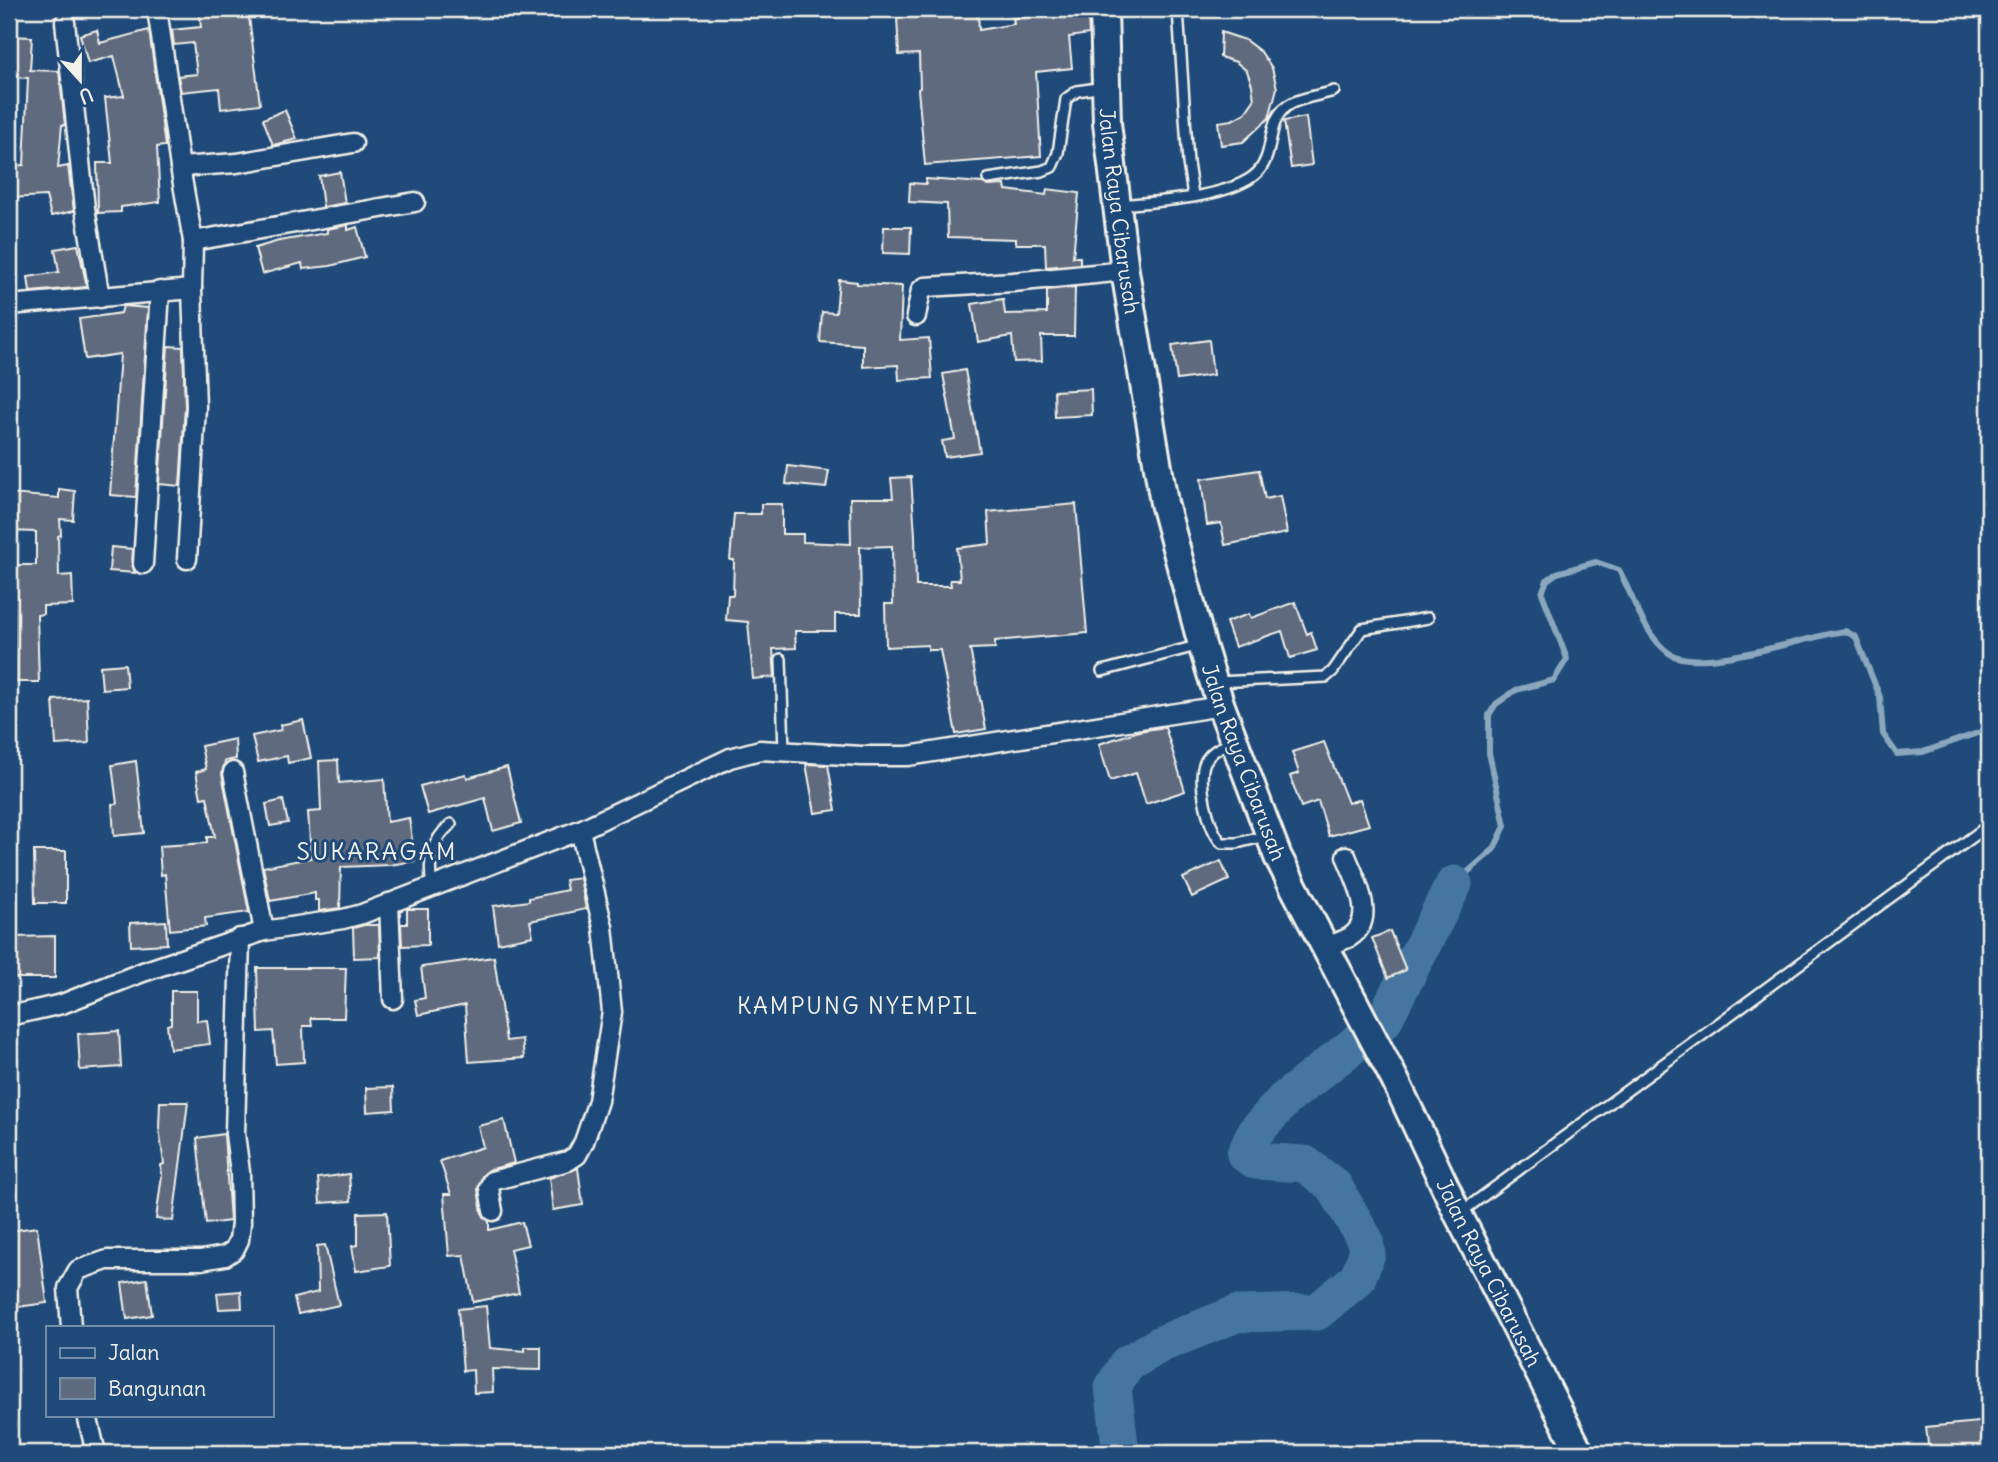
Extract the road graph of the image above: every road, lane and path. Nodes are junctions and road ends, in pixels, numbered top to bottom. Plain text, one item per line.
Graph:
1 (157, 9) edge
2 (1104, 9) edge
3 (1178, 9) edge
4 (65, 22) dead end
5 (1106, 87) junction
6 (1334, 91) dead end
7 (353, 143) dead end
8 (180, 167) junction
9 (988, 179) dead end
10 (1193, 196) junction
11 (415, 202) dead end
12 (1116, 205) junction
13 (193, 241) junction
14 (1125, 271) junction
15 (192, 289) junction
16 (160, 290) junction
17 (100, 298) junction
18 (9, 305) edge
19 (916, 316) dead end
20 (187, 559) dead end
21 (143, 564) dead end
22 (1428, 618) dead end
23 (1202, 645) junction
24 (781, 659) dead end
25 (1102, 671) dead end
26 (1218, 694) junction
27 (1233, 740) junction
28 (784, 751) junction
29 (233, 772) dead end
30 (451, 824) dead end
31 (1989, 825) edge
32 (580, 830) junction
33 (1269, 835) junction
34 (1346, 856) dead end
35 (432, 888) junction
36 (390, 903) junction
37 (264, 931) junction
38 (240, 939) junction
39 (1325, 948) junction
40 (393, 999) dead end
41 (9, 1016) edge
42 (493, 1211) dead end
43 (1458, 1214) junction
44 (71, 1326) edge
45 (87, 1416) edge
46 (96, 1453) edge
47 (1580, 1453) edge

1 - 8 street
2 - 5 main road, Jalan Raya Cibarusah
3 - 10 lane
4 - 17 street
5 - 9 lane
5 - 12 main road, Jalan Raya Cibarusah
6 - 10 lane
7 - 8 street
8 - 13 street
10 - 12 lane
11 - 13 street
12 - 14 main road, Jalan Raya Cibarusah
13 - 15 street
14 - 19 street
14 - 23 main road, Jalan Raya Cibarusah
15 - 16 street
15 - 20 street
16 - 17 street
16 - 21 street
17 - 18 street
22 - 26 lane
23 - 25 lane
23 - 26 main road, Jalan Raya Cibarusah
24 - 28 lane
26 - 27 main road, Jalan Raya Cibarusah
26 - 28 street
27 - 33 main road, Jalan Raya Cibarusah
27 - 33 lane
28 - 32 street
29 - 37 street
30 - 35 lane
31 - 43 lane
32 - 35 street
32 - 42 street
33 - 39 main road, Jalan Raya Cibarusah
34 - 39 street
35 - 36 street
36 - 37 street
36 - 40 street
37 - 38 street
38 - 41 street
38 - 44 street
39 - 43 main road, Jalan Raya Cibarusah
43 - 47 main road, Jalan Raya Cibarusah
45 - 46 street

